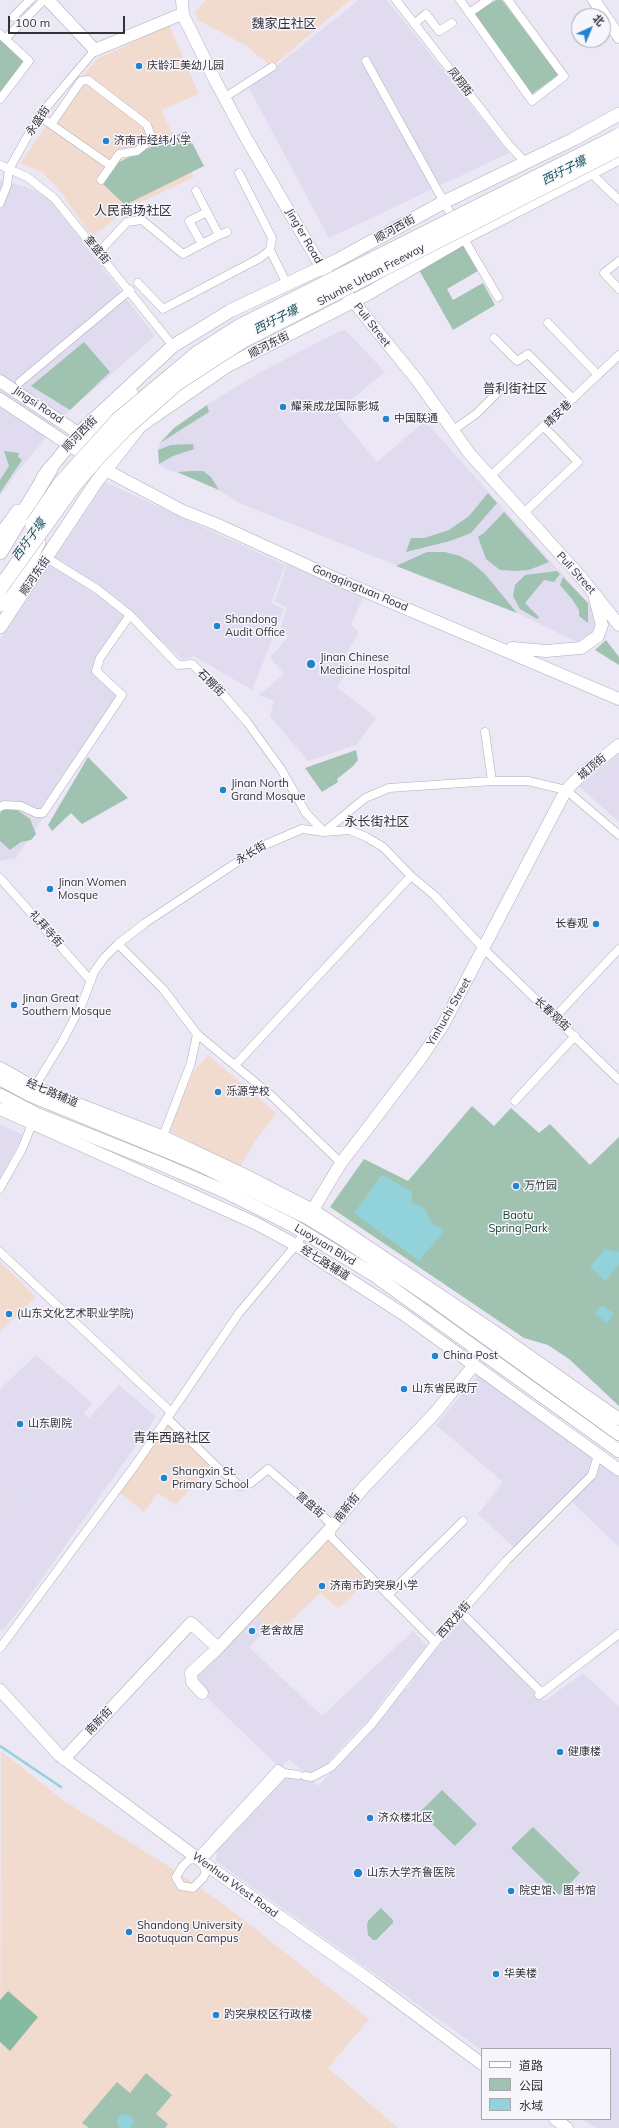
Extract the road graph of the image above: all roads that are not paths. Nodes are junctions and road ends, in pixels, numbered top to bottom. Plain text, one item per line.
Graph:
1 (30, 0) edge
2 (44, 0) edge
3 (48, 0) edge
4 (182, 0) edge
5 (189, 0) edge
6 (396, 0) edge
7 (460, 0) edge
8 (488, 0) edge
9 (508, 0) edge
10 (594, 0) edge
11 (469, 13) junction
12 (183, 15) junction
13 (13, 17) dead end
14 (452, 23) dead end
15 (414, 24) junction
16 (3, 36) edge
17 (619, 37) edge
18 (95, 50) junction
19 (366, 61) dead end
20 (272, 67) dead end
21 (230, 94) junction
22 (0, 99) edge
23 (619, 114) edge
24 (40, 116) junction
25 (52, 123) junction
26 (619, 136) edge
27 (574, 139) junction
28 (619, 148) edge
29 (619, 158) edge
30 (525, 162) junction
31 (0, 165) edge
32 (111, 166) junction
33 (9, 169) junction
34 (592, 172) junction
35 (239, 173) dead end
36 (101, 180) dead end
37 (196, 191) dead end
38 (619, 200) edge
39 (444, 202) junction
40 (0, 203) edge
41 (207, 212) junction
42 (459, 225) junction
43 (202, 244) junction
44 (270, 250) junction
45 (99, 252) junction
46 (619, 261) edge
47 (322, 268) junction
48 (138, 283) dead end
49 (287, 284) junction
50 (619, 289) edge
51 (130, 290) junction
52 (498, 297) dead end
53 (353, 301) junction
54 (548, 323) dead end
55 (494, 338) dead end
56 (173, 346) junction
57 (619, 355) edge
58 (598, 375) junction
59 (0, 381) edge
60 (20, 382) dead end
61 (500, 390) dead end
62 (0, 399) edge
63 (573, 399) junction
64 (117, 410) junction
65 (140, 426) junction
66 (459, 426) junction
67 (544, 427) junction
68 (91, 442) junction
69 (76, 450) junction
70 (113, 460) junction
71 (100, 467) junction
72 (50, 469) junction
73 (495, 472) junction
74 (528, 509) junction
75 (50, 518) junction
76 (0, 534) edge
77 (0, 552) edge
78 (47, 558) junction
79 (0, 571) edge
80 (580, 576) junction
81 (0, 588) edge
82 (0, 604) edge
83 (619, 612) edge
84 (130, 615) junction
85 (619, 625) edge
86 (0, 627) edge
87 (492, 645) junction
88 (619, 699) edge
89 (485, 732) dead end
90 (619, 745) edge
91 (492, 781) junction
92 (566, 790) junction
93 (0, 807) edge
94 (324, 832) junction
95 (619, 835) edge
96 (411, 876) junction
97 (0, 878) edge
98 (118, 944) junction
99 (484, 949) junction
100 (619, 949) edge
101 (91, 981) junction
102 (555, 1017) junction
103 (197, 1034) junction
104 (575, 1036) junction
105 (234, 1065) junction
106 (0, 1068) edge
107 (0, 1079) edge
108 (619, 1080) edge
109 (32, 1091) junction
110 (0, 1094) edge
111 (515, 1101) dead end
112 (0, 1109) edge
113 (34, 1119) junction
114 (163, 1136) junction
115 (341, 1163) junction
116 (0, 1188) edge
117 (310, 1214) junction
118 (304, 1232) junction
119 (296, 1245) junction
120 (0, 1252) edge
121 (474, 1365) junction
122 (169, 1415) junction
123 (619, 1420) edge
124 (619, 1434) edge
125 (619, 1451) edge
126 (598, 1455) junction
127 (619, 1470) edge
128 (463, 1521) dead end
129 (330, 1529) junction
130 (388, 1595) junction
131 (461, 1612) junction
132 (619, 1634) edge
133 (435, 1642) junction
134 (0, 1648) edge
135 (218, 1648) junction
136 (0, 1690) edge
137 (202, 1692) dead end
138 (64, 1758) junction
139 (197, 1865) junction
140 (481, 2063) edge
141 (556, 2120) edge
142 (567, 2128) edge

1 - 13 street
2 - 16 street
3 - 18 street
4 - 12 street, Jing'er Road
5 - 21 street, Jing'er Road
6 - 15 street, 凤翔街
7 - 11 street
8 - 11 street
9 - 11 street
10 - 17 street
12 - 18 street
12 - 47 street, Jing'er Road
14 - 15 street
15 - 30 street, 凤翔街
16 - 22 street
18 - 24 street, 永盛街
19 - 39 street
20 - 21 street
21 - 47 street, Jing'er Road
23 - 27 main road, 顺河西街
24 - 25 street
24 - 33 street, 永盛街
25 - 32 street
25 - 32 street
26 - 42 highway, Shunhe Urban Freeway, bridge
27 - 30 main road, 顺河西街
27 - 34 street
28 - 42 highway, Shunhe Urban Freeway, bridge
29 - 34 main road, 顺河东街
30 - 39 main road, 顺河西街
31 - 33 street, 奎盛街
32 - 36 street
33 - 40 street, 永盛街
33 - 45 street, 奎盛街
34 - 38 street
34 - 42 main road, 顺河东街
35 - 44 street
37 - 41 street
39 - 42 street
39 - 47 main road, 顺河西街
41 - 43 street
41 - 43 street
42 - 52 street
42 - 53 main road, 顺河东街
42 - 64 highway, bridge
42 - 65 highway, bridge
42 - 75 highway, Shunhe Urban Freeway, bridge
42 - 79 highway, Shunhe Urban Freeway, bridge
43 - 45 street
44 - 48 street
44 - 49 street
45 - 51 street, 奎盛街
46 - 50 street
47 - 49 main road, 顺河西街
47 - 53 street
49 - 56 main road, 顺河西街
51 - 56 street, 奎盛街
51 - 60 street
53 - 65 main road, 顺河东街
53 - 66 street, Puli Street
53 - 80 street, Puli Street
54 - 58 street
55 - 63 street
56 - 64 main road, 顺河西街
56 - 68 main road, 顺河西街
57 - 58 street, 靖安巷
58 - 63 street, 靖安巷
59 - 68 street, Jingsi Road
61 - 66 street
62 - 69 street, Jingsi Road
63 - 67 street, 靖安巷
64 - 68 main road, 顺河西街
65 - 70 main road, 顺河东街
66 - 73 street, Puli Street
67 - 73 street, 靖安巷
67 - 74 street
68 - 69 main road, 顺河西街
68 - 70 street, Jingsi Road
69 - 71 street, Jingsi Road, bridge
69 - 72 main road, 顺河西街
70 - 71 main road, 顺河东街
71 - 78 main road, 顺河东街
71 - 87 street, Gongqingtuan Road
72 - 76 main road, 顺河西街
72 - 77 highway
73 - 74 street, Puli Street
74 - 83 street, Puli Street
75 - 81 highway, Shunhe Urban Freeway, bridge
75 - 82 highway, bridge
78 - 84 street, 石棚街
78 - 86 main road, 顺河东街
80 - 85 street, Puli Street
80 - 87 street
84 - 93 street
84 - 94 street, 石棚街
87 - 88 street, Gongqingtuan Road
89 - 91 street
90 - 92 street, 城顶街
91 - 92 street
91 - 94 street
92 - 95 street
92 - 99 street, Yinhuchi Street
94 - 96 street, 永长街
94 - 98 street, 永长街
96 - 99 street, 长春观街
96 - 105 street
97 - 101 street, 礼拜寺街
98 - 101 street, 永长街
98 - 103 street
99 - 102 street, 长春观街
99 - 115 street, Yinhuchi Street
100 - 102 street
101 - 109 street, 永长街
102 - 104 street, 长春观街
103 - 105 street
103 - 114 street
104 - 108 street, 长春观街
104 - 111 street
105 - 115 street
106 - 109 street, 经七路辅道
107 - 109 main road, Luoyuan Blvd
109 - 114 street, 经七路辅道
109 - 117 main road, Luoyuan Blvd
110 - 113 main road, Luoyuan Blvd
112 - 113 street, 经七路辅道
113 - 116 street
113 - 118 main road, Luoyuan Blvd
113 - 119 street, 经七路辅道
114 - 117 street, 经七路辅道
115 - 117 street, Yinhuchi Street
117 - 123 street, 经七路辅道
117 - 124 main road, Luoyuan Blvd
118 - 119 street
118 - 125 main road, Luoyuan Blvd
119 - 121 street, 经七路辅道
119 - 122 street
120 - 122 street
121 - 126 street, 经七路辅道
121 - 129 street, 南新街
122 - 129 street, 营盘街
122 - 134 street
126 - 127 street, 经七路辅道
126 - 131 street, 西双龙街
128 - 130 street
129 - 130 street, 营盘街
129 - 135 street, 南新街
130 - 133 street, 营盘街
131 - 132 street
131 - 133 street, 西双龙街
133 - 139 street, 西双龙街
135 - 137 street, 南新街
135 - 138 street, 南新街
136 - 138 street, Wenhua West Road
138 - 139 street, Wenhua West Road
139 - 139 street
139 - 140 street, Wenhua West Road
141 - 142 street

